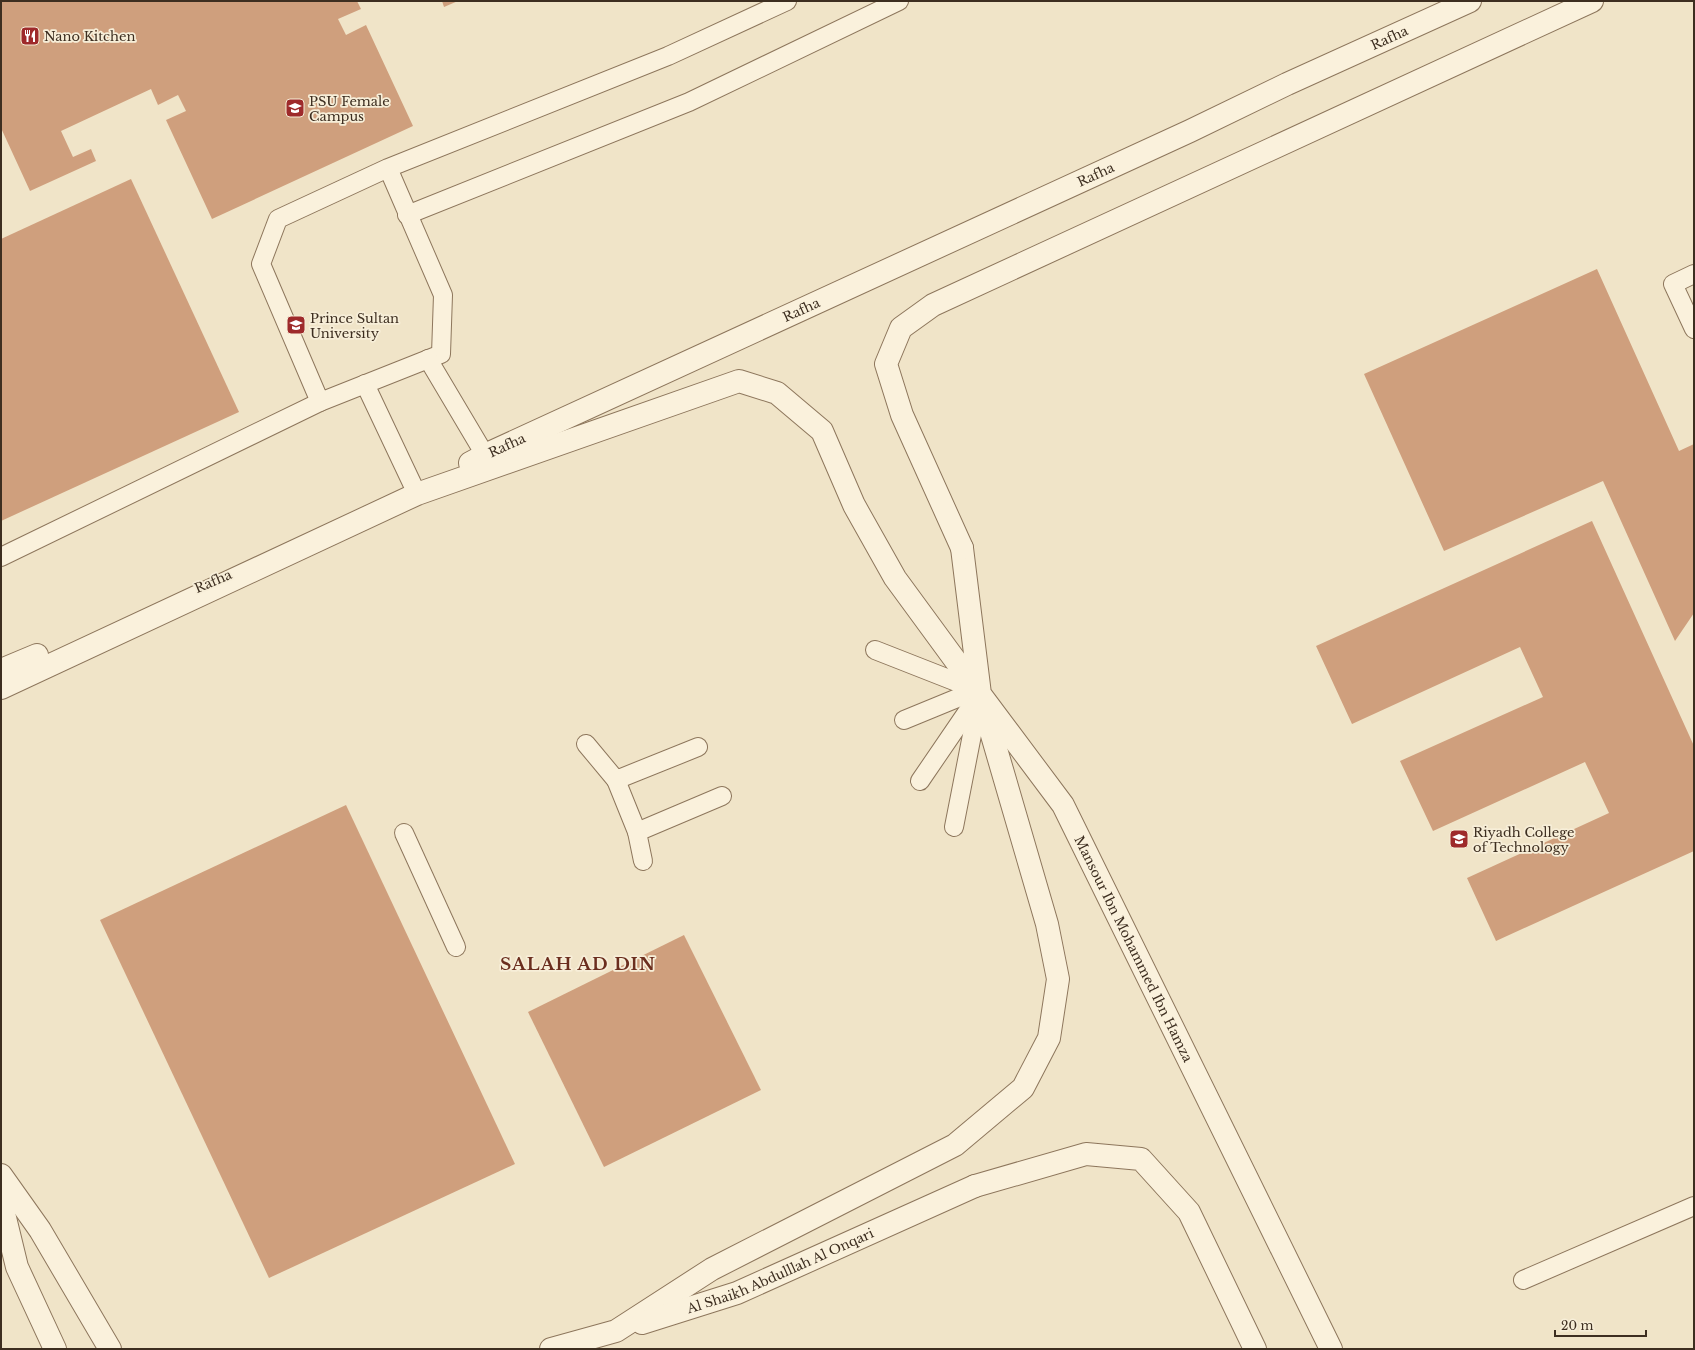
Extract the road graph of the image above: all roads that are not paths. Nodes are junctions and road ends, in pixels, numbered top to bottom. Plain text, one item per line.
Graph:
1 (787, 1) edge
2 (899, 1) edge
3 (1470, 1) edge
4 (1592, 1) edge
5 (388, 168) junction
6 (407, 215) junction
7 (1694, 274) edge
8 (1694, 329) edge
9 (428, 360) junction
10 (365, 384) junction
11 (320, 402) junction
12 (485, 455) junction
13 (417, 494) junction
14 (1, 557) edge
15 (875, 650) dead end
16 (1, 670) edge
17 (1, 688) edge
18 (978, 692) junction
19 (904, 720) dead end
20 (586, 744) dead end
21 (698, 747) dead end
22 (616, 780) junction
23 (920, 781) dead end
24 (722, 796) dead end
25 (954, 828) dead end
26 (637, 832) junction
27 (404, 833) dead end
28 (643, 861) dead end
29 (456, 947) dead end
30 (1, 1175) edge
31 (1, 1201) edge
32 (1694, 1206) edge
33 (1523, 1280) dead end
34 (616, 1331) junction
35 (55, 1349) edge
36 (110, 1349) edge
37 (551, 1349) edge
38 (583, 1349) edge
39 (1255, 1349) edge
40 (1331, 1349) edge

1 - 5 lane
2 - 6 lane
3 - 12 street, Rafha
4 - 18 street, Mansour Ibn Mohammed Ibn Hamza
5 - 6 lane
5 - 11 lane
6 - 9 lane
7 - 8 lane
9 - 10 lane
9 - 12 lane
10 - 11 lane
10 - 13 lane
11 - 14 lane
12 - 13 street, Rafha
13 - 16 street, Rafha
13 - 17 street
13 - 18 street
15 - 18 lane
18 - 19 lane
18 - 23 lane
18 - 25 lane
18 - 34 street
18 - 40 street, Mansour Ibn Mohammed Ibn Hamza
20 - 22 lane
21 - 22 lane
22 - 26 lane
24 - 26 lane
26 - 28 lane
27 - 29 lane
30 - 36 street
31 - 35 street
32 - 33 lane
34 - 37 street
34 - 38 street, Al Shaikh Abdulllah Al Onqari
34 - 39 street, Al Shaikh Abdulllah Al Onqari

